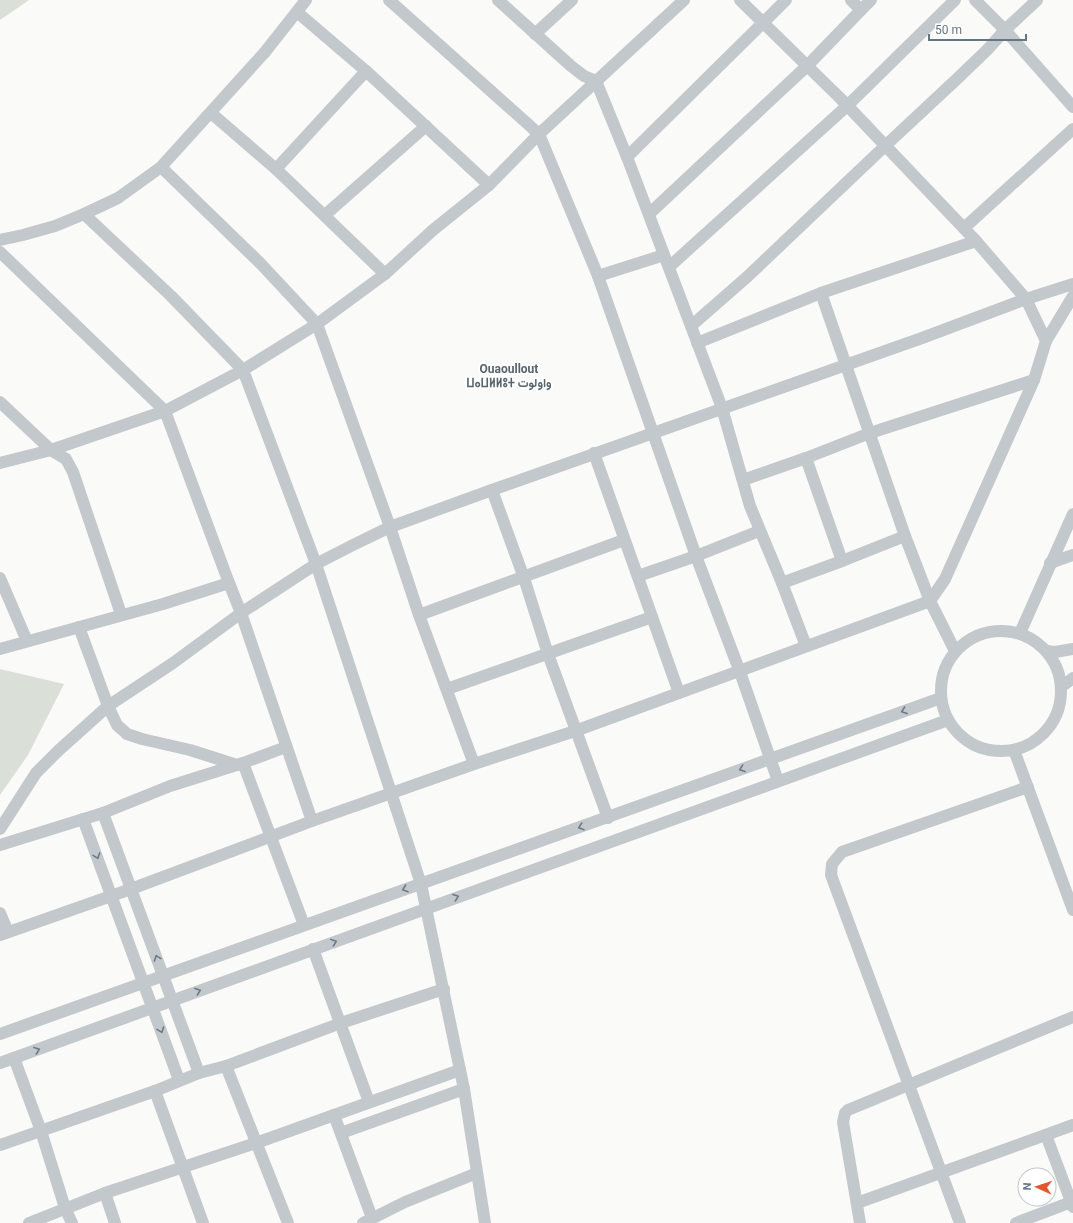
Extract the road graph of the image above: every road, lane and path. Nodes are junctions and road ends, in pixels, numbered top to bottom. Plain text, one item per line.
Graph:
1 (306, 0) edge
2 (389, 0) edge
3 (498, 0) edge
4 (572, 0) edge
5 (684, 0) edge
6 (740, 0) edge
7 (786, 0) edge
8 (851, 0) edge
9 (871, 0) edge
10 (955, 0) edge
11 (975, 0) edge
12 (1037, 0) edge
13 (861, 10) junction
14 (297, 12) junction
15 (764, 24) junction
16 (1005, 30) junction
17 (535, 34) junction
18 (807, 66) junction
19 (366, 71) junction
20 (596, 82) junction
21 (847, 106) junction
22 (1073, 107) edge
23 (211, 113) junction
24 (426, 126) junction
25 (1073, 129) edge
26 (539, 134) junction
27 (885, 146) junction
28 (627, 157) junction
29 (161, 167) junction
30 (276, 169) junction
31 (489, 184) junction
32 (84, 214) junction
33 (649, 214) junction
34 (325, 215) junction
35 (964, 228) junction
36 (0, 240) edge
37 (976, 241) junction
38 (0, 252) edge
39 (667, 261) junction
40 (385, 274) junction
41 (598, 276) junction
42 (1073, 284) edge
43 (821, 293) junction
44 (1073, 296) edge
45 (1026, 299) junction
46 (317, 324) junction
47 (691, 326) junction
48 (1046, 341) junction
49 (697, 343) junction
50 (845, 365) junction
51 (243, 370) junction
52 (1034, 380) junction
53 (0, 402) edge
54 (722, 408) junction
55 (165, 411) junction
56 (653, 432) junction
57 (870, 433) junction
58 (52, 450) junction
59 (594, 453) junction
60 (806, 458) junction
61 (0, 463) edge
62 (743, 480) junction
63 (492, 490) junction
64 (1073, 514) edge
65 (390, 527) junction
66 (759, 531) junction
67 (905, 536) junction
68 (624, 540) junction
69 (1073, 555) edge
70 (696, 556) junction
71 (842, 561) junction
72 (1050, 563) junction
73 (316, 564) junction
74 (638, 576) junction
75 (0, 578) edge
76 (524, 578) junction
77 (229, 583) junction
78 (782, 583) junction
79 (930, 601) junction
80 (242, 613) junction
81 (122, 614) junction
82 (419, 615) junction
83 (652, 617) junction
84 (79, 627) junction
85 (1020, 633) junction
86 (27, 641) junction
87 (806, 646) junction
88 (0, 649) edge
89 (1073, 649) edge
90 (955, 651) junction
91 (1047, 651) junction
92 (548, 654) junction
93 (740, 672) junction
94 (1073, 678) edge
95 (1061, 687) junction
96 (447, 689) junction
97 (679, 693) junction
98 (941, 698) junction
99 (108, 706) junction
100 (948, 720) junction
101 (575, 731) junction
102 (286, 747) junction
103 (1014, 750) junction
104 (770, 759) junction
105 (240, 764) junction
106 (474, 764) junction
107 (778, 781) junction
108 (1028, 787) junction
109 (392, 794) junction
110 (103, 813) junction
111 (608, 818) junction
112 (83, 819) junction
113 (312, 821) junction
114 (0, 829) edge
115 (271, 837) junction
116 (0, 845) edge
117 (421, 884) junction
118 (131, 889) junction
119 (111, 895) junction
120 (426, 908) junction
121 (1073, 910) edge
122 (0, 913) edge
123 (304, 925) junction
124 (4, 933) edge
125 (313, 949) junction
126 (164, 977) junction
127 (144, 984) junction
128 (444, 989) junction
129 (172, 1000) junction
130 (153, 1008) junction
131 (1073, 1017) edge
132 (341, 1023) junction
133 (0, 1034) edge
134 (14, 1058) junction
135 (0, 1063) edge
136 (226, 1066) junction
137 (460, 1070) junction
138 (199, 1073) junction
139 (179, 1080) junction
140 (908, 1084) junction
141 (464, 1089) junction
142 (155, 1091) junction
143 (369, 1102) junction
144 (334, 1115) junction
145 (1073, 1125) edge
146 (41, 1131) junction
147 (341, 1133) junction
148 (1046, 1135) junction
149 (256, 1142) junction
150 (0, 1145) edge
151 (182, 1167) junction
152 (941, 1172) junction
153 (477, 1173) junction
154 (105, 1193) junction
155 (857, 1203) junction
156 (1072, 1204) edge
157 (65, 1208) junction
158 (368, 1220) edge
159 (29, 1223) edge
160 (72, 1223) edge
161 (115, 1223) edge
162 (203, 1223) edge
163 (288, 1223) edge
164 (485, 1223) edge
165 (860, 1223) edge
166 (960, 1223) edge
167 (1016, 1223) edge

1 - 14 street
2 - 26 street
3 - 17 street
4 - 17 street
5 - 20 street
6 - 15 street
7 - 15 street
8 - 13 street
9 - 13 street
10 - 21 street
11 - 16 street
12 - 16 street
13 - 18 street
14 - 19 street
14 - 23 street
15 - 18 street
15 - 28 street
16 - 22 street
16 - 27 street
17 - 20 street
18 - 21 street
18 - 33 street
19 - 24 street
19 - 30 street
20 - 26 street
20 - 28 street
21 - 27 street
21 - 39 street
23 - 29 street
23 - 30 street
24 - 31 street
24 - 34 street
25 - 35 street
26 - 31 street
26 - 41 street
27 - 35 street
27 - 47 street
28 - 33 street
29 - 32 street
29 - 46 street
30 - 34 street
31 - 40 street
32 - 36 street
32 - 51 street
33 - 39 street
34 - 40 street
35 - 37 street
37 - 43 street
37 - 45 street
38 - 55 street
39 - 41 street
39 - 47 street
40 - 46 street
41 - 56 street
42 - 45 street
43 - 49 street
43 - 50 street
44 - 48 street
45 - 48 street
45 - 50 street
46 - 51 street
46 - 65 street
47 - 49 street
48 - 52 street
49 - 54 street
50 - 54 street
50 - 57 street
51 - 55 street
51 - 73 street
52 - 57 street
52 - 79 street
53 - 58 street
54 - 56 street
54 - 62 street
55 - 58 street
55 - 77 street
56 - 59 street
56 - 70 street
57 - 60 street
57 - 67 street
58 - 61 street
58 - 81 street
59 - 63 street
59 - 68 street
60 - 62 street
60 - 71 street
62 - 66 street
63 - 65 street
63 - 76 street
64 - 72 street
65 - 73 street
65 - 82 street
66 - 70 street
66 - 78 street
67 - 71 street
67 - 79 street
68 - 74 street
68 - 76 street
69 - 72 street
70 - 74 street
70 - 93 street
71 - 78 street
72 - 85 street
73 - 80 street
73 - 109 street
74 - 83 street
75 - 86 street
76 - 82 street
76 - 92 street
77 - 80 street
77 - 81 street
78 - 87 street
79 - 87 street
79 - 90 street
80 - 99 street
80 - 102 street
81 - 84 street
82 - 96 street
83 - 92 street
83 - 97 street
84 - 86 street
84 - 99 street
85 - 90 street
85 - 91 street
86 - 88 street
87 - 93 street
89 - 91 street
90 - 98 street
91 - 95 street
92 - 96 street
92 - 101 street
93 - 97 street
93 - 104 street
94 - 95 street
95 - 103 street
96 - 106 street
97 - 101 street
98 - 100 street
98 -> 104 street
99 - 105 street
99 - 114 street
100 - 103 street
100 - 107 street
101 - 106 street
101 - 111 street
102 - 105 street
102 - 113 street
103 - 108 street
104 - 107 street
104 -> 111 street
105 - 110 street
105 - 115 street
106 - 109 street
120 -> 107 street
108 - 121 street
108 - 140 street
109 - 113 street
109 - 117 street
110 - 112 street
110 - 118 street
111 -> 117 street
112 - 116 street
112 -> 119 street
113 - 115 street
115 - 118 street
115 - 123 street
117 - 120 street
117 -> 123 street
118 - 119 street
126 -> 118 street
119 - 124 street
119 - 127 street
125 -> 120 street
120 - 128 street
122 - 124 street
123 - 126 street
129 -> 125 street
125 - 132 street
126 - 127 street
126 - 129 street
127 - 130 street
127 - 133 street
128 - 132 street
128 - 137 street
129 - 130 street
129 - 138 street
134 -> 130 street
130 -> 139 street
131 - 140 street
132 - 136 street
132 - 143 street
134 - 135 street
134 - 146 street
136 - 138 street
136 - 149 street
137 - 141 street
137 - 143 street
138 - 139 street
139 - 142 street
140 - 152 street
140 - 155 street
141 - 147 street
141 - 153 street
142 - 146 street
142 - 151 street
143 - 144 street
144 - 147 street
144 - 149 street
145 - 148 street
146 - 150 street
146 - 157 street
147 - 158 street
148 - 152 street
148 - 156 street
149 - 151 street
149 - 163 street
151 - 154 street
151 - 162 street
152 - 155 street
152 - 166 street
153 - 158 street
153 - 164 street
154 - 157 street
154 - 161 street
155 - 165 street
156 - 167 street
157 - 159 street
157 - 160 street

